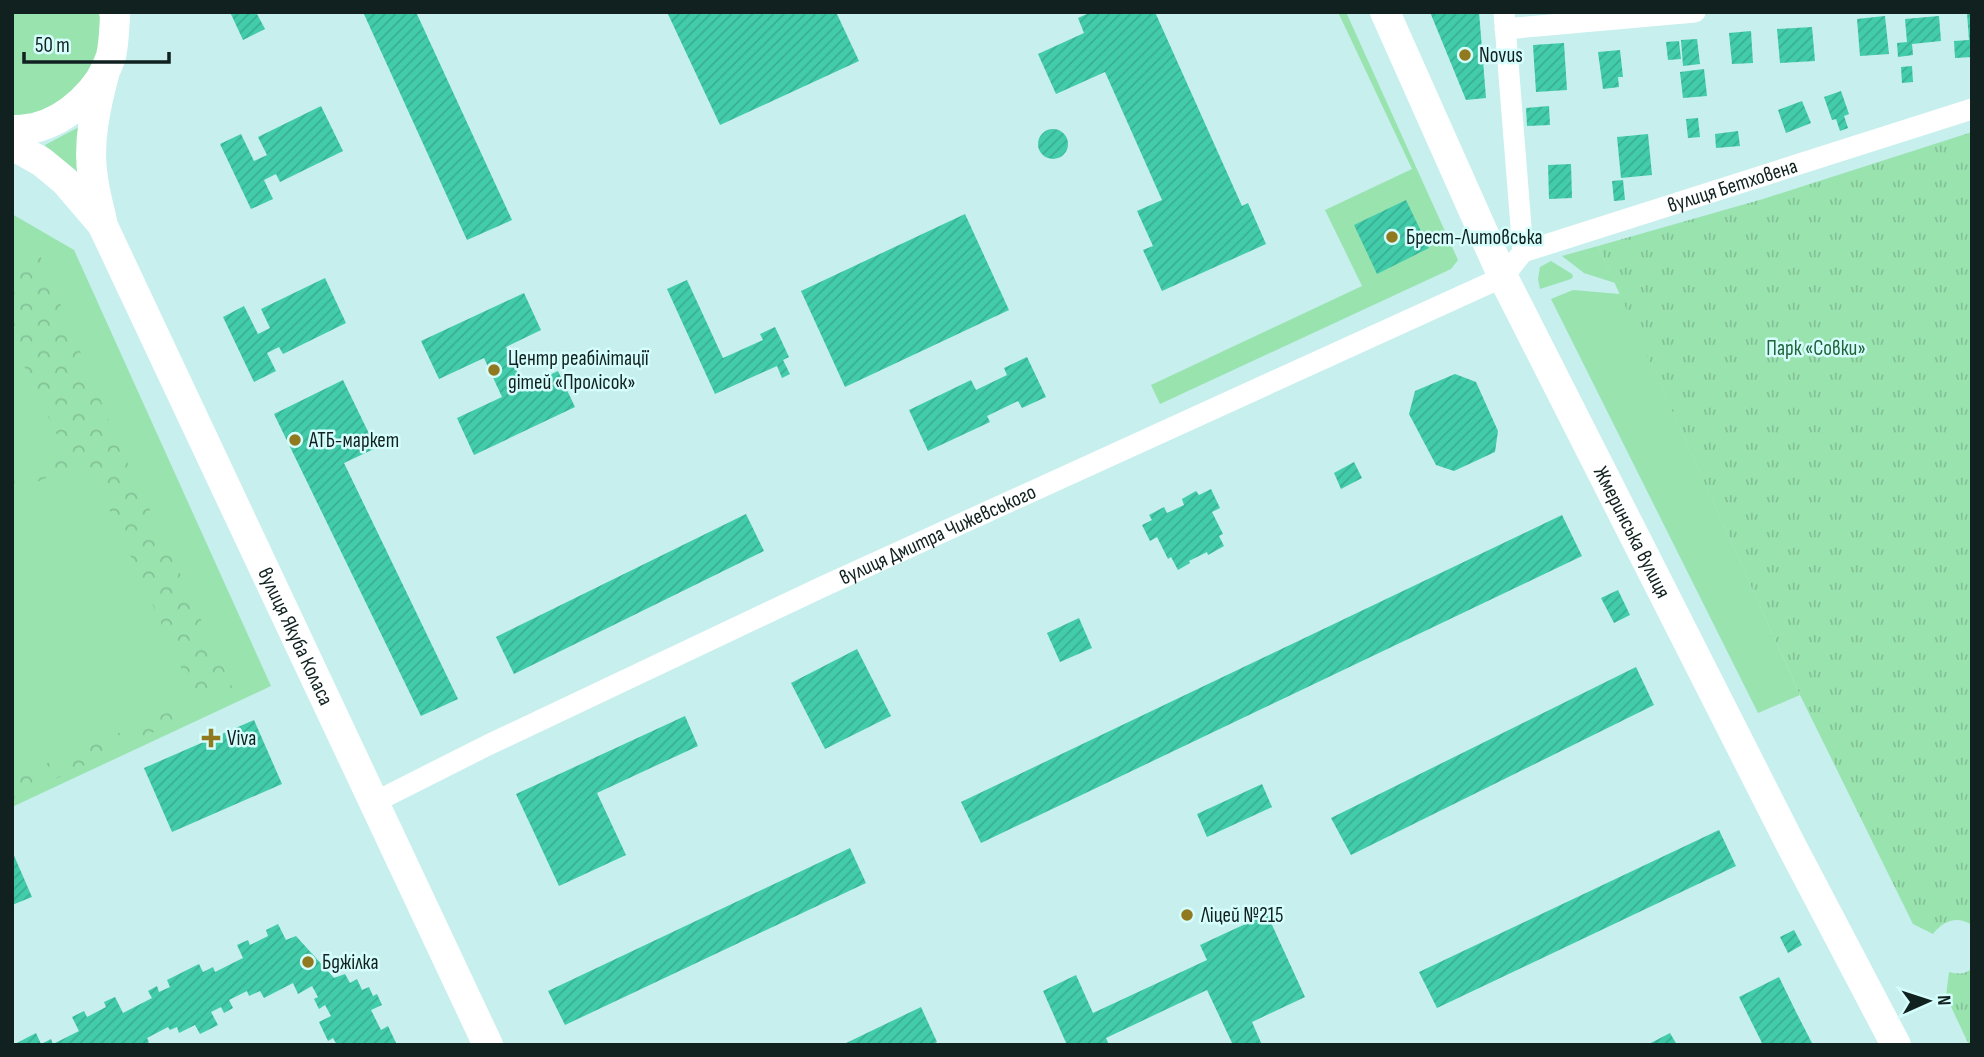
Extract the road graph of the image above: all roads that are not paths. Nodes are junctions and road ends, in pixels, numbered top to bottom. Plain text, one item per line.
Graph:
1 (1385, 12) edge
2 (1695, 12) edge
3 (115, 14) edge
4 (1504, 20) edge
5 (105, 71) junction
6 (1972, 109) edge
7 (12, 131) edge
8 (12, 145) edge
9 (103, 226) junction
10 (1523, 252) junction
11 (1503, 277) junction
12 (375, 802) junction
13 (488, 1045) edge
14 (1896, 1045) edge

1 - 11 street, Жмеринська вулиця
2 - 4 street
3 - 5 street, вулиця Якуба Коласа
4 - 10 street
5 - 7 street
5 - 9 street, вулиця Якуба Коласа
6 - 10 street, вулиця Бетховена
8 - 9 street, вулиця Якуба Коласа
9 - 12 street, вулиця Якуба Коласа
10 - 11 street
11 - 12 street, вулиця Дмитра Чижевського
11 - 14 street, Жмеринська вулиця
12 - 13 street, вулиця Якуба Коласа

